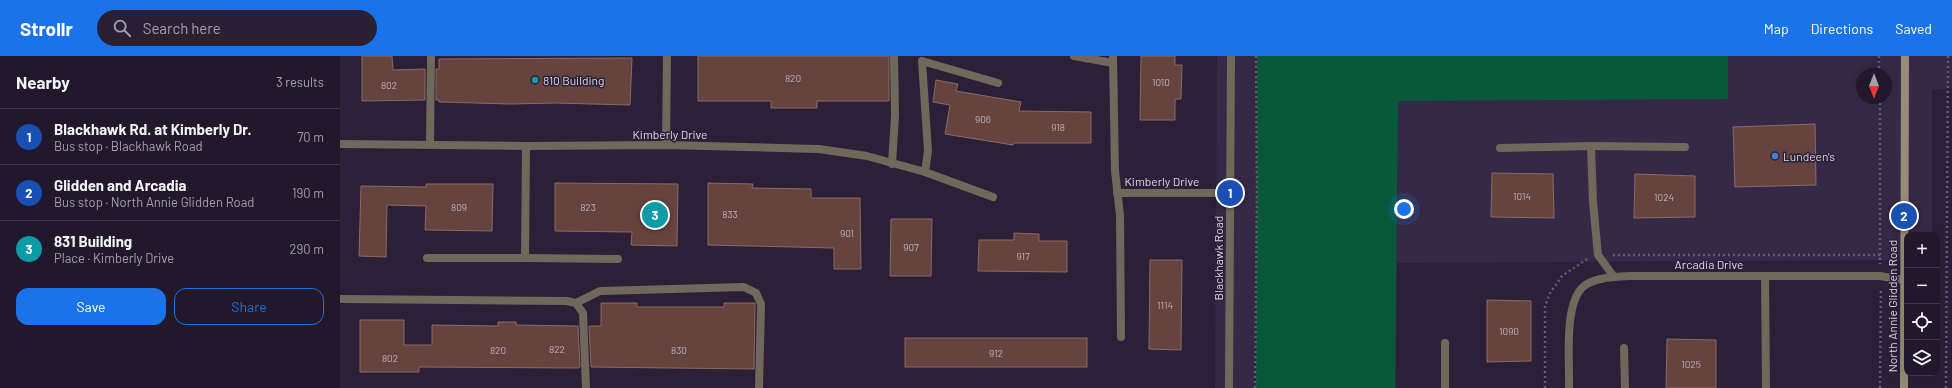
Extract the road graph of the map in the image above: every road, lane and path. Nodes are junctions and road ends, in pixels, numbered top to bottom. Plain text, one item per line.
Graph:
1 (431, 56) edge
2 (667, 56) edge
3 (894, 56) edge
4 (1074, 56) edge
5 (1231, 56) edge
6 (1256, 56) edge
7 (1879, 56) edge
8 (1905, 56) edge
9 (1948, 56) edge
10 (1113, 60) edge
11 (1880, 68) edge
12 (998, 84) dead end
13 (1880, 104) edge
14 (340, 144) edge
15 (430, 144) junction
16 (666, 145) junction
17 (526, 146) junction
18 (1591, 146) junction
19 (1685, 147) dead end
20 (1500, 148) dead end
21 (892, 164) junction
22 (925, 172) junction
23 (1117, 193) junction
24 (1230, 193) junction
25 (993, 197) dead end
26 (427, 258) dead end
27 (525, 258) junction
28 (618, 259) dead end
29 (1904, 268) edge
30 (1765, 276) junction
31 (1880, 276) junction
32 (1614, 277) junction
33 (1904, 280) edge
34 (340, 299) edge
35 (576, 303) junction
36 (1904, 304) edge
37 (1121, 337) dead end
38 (1445, 343) dead end
39 (1624, 348) dead end
40 (586, 388) edge
41 (759, 388) edge
42 (1229, 388) edge
43 (1254, 388) edge
44 (1445, 388) edge
45 (1570, 388) edge
46 (1625, 388) edge
47 (1766, 388) edge
48 (1880, 388) edge
49 (1904, 388) edge
50 (1946, 388) edge

1 - 15 street
2 - 16 street
3 - 21 street
4 - 10 street
5 - 24 street, Blackhawk Road
6 - 43 path
7 - 11 path
8 - 29 main road, North Annie Glidden Road
9 - 50 path
10 - 23 street
12 - 22 street
13 - 31 path
14 - 15 street, Kimberly Drive
15 - 17 street, Kimberly Drive
16 - 17 street, Kimberly Drive
16 - 21 street, Kimberly Drive
17 - 27 street
18 - 19 street
18 - 20 street
18 - 32 street
21 - 22 street, Kimberly Drive
22 - 25 street, Kimberly Drive
23 - 24 street, Kimberly Drive
23 - 37 street
24 - 42 street, Blackhawk Road
26 - 27 street
27 - 28 street
30 - 31 street, Arcadia Drive
30 - 32 street, Arcadia Drive
30 - 47 street
31 - 33 street, Arcadia Drive
31 - 48 path
32 - 45 street, Arcadia Drive
34 - 35 street
35 - 40 street
35 - 41 street
36 - 49 main road, North Annie Glidden Road
38 - 44 street
39 - 46 street

